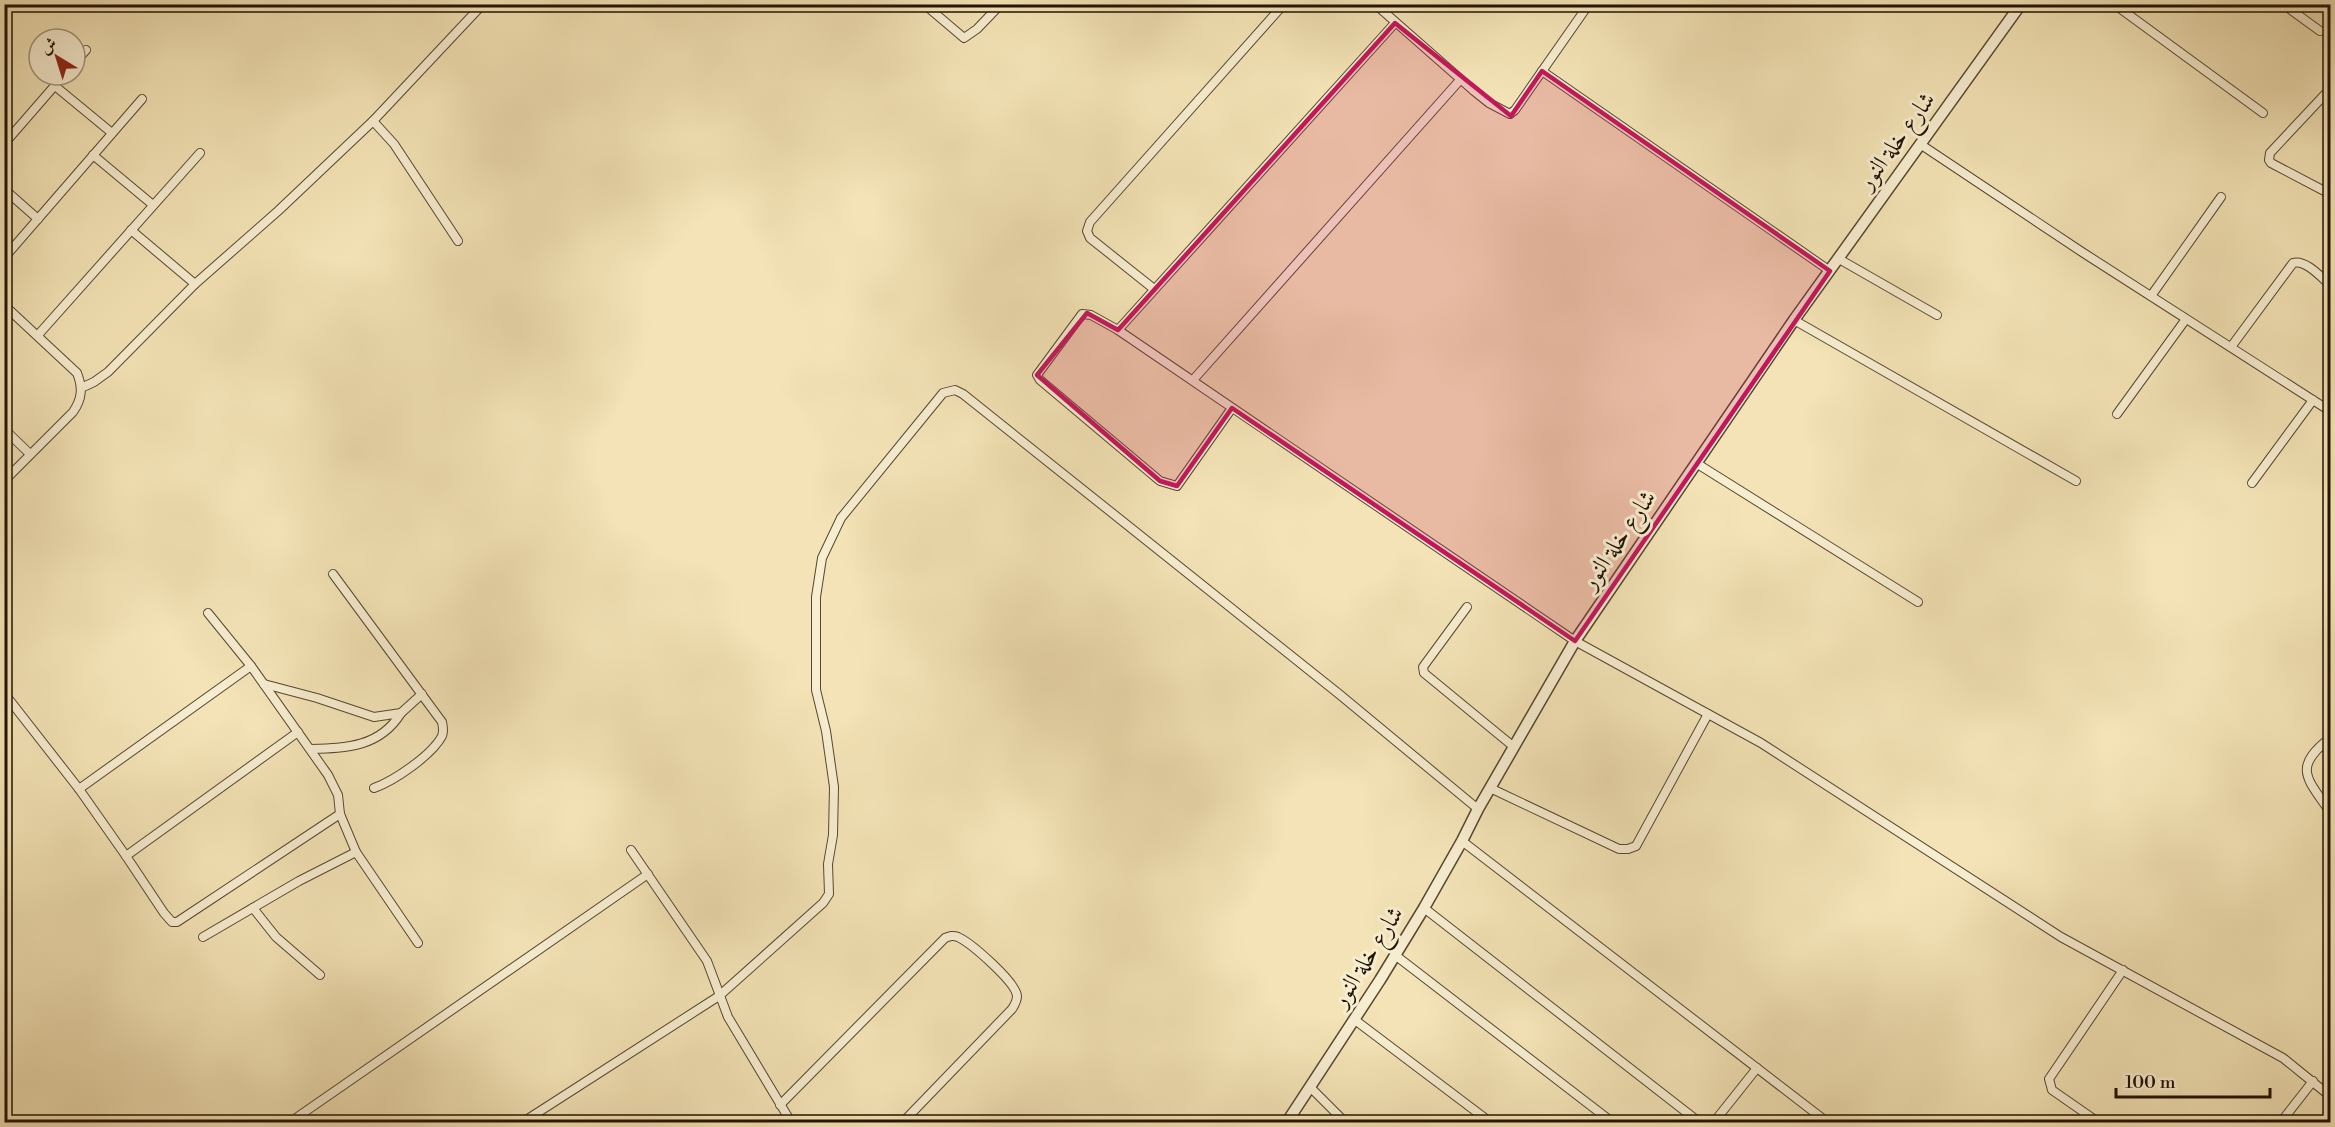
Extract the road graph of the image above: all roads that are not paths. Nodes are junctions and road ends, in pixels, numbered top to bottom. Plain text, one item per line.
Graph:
1 (483, 4) edge
2 (924, 4) edge
3 (1001, 4) edge
4 (1284, 4) edge
5 (1375, 4) edge
6 (1589, 4) edge
7 (2021, 4) edge
8 (2114, 4) edge
9 (2283, 4) edge
10 (1395, 22) junction
11 (2320, 31) dead end
12 (1542, 71) junction
13 (1461, 80) junction
14 (54, 87) edge
15 (56, 87) edge
16 (2331, 89) edge
17 (142, 99) dead end
18 (2263, 113) dead end
19 (374, 121) junction
20 (112, 133) junction
21 (4, 144) edge
22 (1920, 144) junction
23 (200, 153) dead end
24 (93, 155) junction
25 (4, 189) edge
26 (2331, 194) edge
27 (2221, 197) dead end
28 (153, 205) junction
29 (38, 219) junction
30 (131, 230) junction
31 (458, 241) dead end
32 (4, 258) edge
33 (1839, 259) junction
34 (1830, 271) junction
35 (195, 284) junction
36 (2331, 285) edge
37 (1154, 289) junction
38 (2151, 296) junction
39 (4, 305) edge
40 (1937, 315) dead end
41 (2186, 319) junction
42 (1794, 320) junction
43 (1118, 330) junction
44 (38, 335) junction
45 (2231, 347) junction
46 (1193, 380) junction
47 (81, 388) junction
48 (2313, 400) junction
49 (1232, 408) junction
50 (2331, 411) edge
51 (2117, 414) dead end
52 (4, 429) edge
53 (30, 454) junction
54 (1696, 463) junction
55 (4, 481) edge
56 (2076, 481) dead end
57 (2252, 483) dead end
58 (333, 574) dead end
59 (1918, 602) dead end
60 (1467, 607) dead end
61 (208, 613) dead end
62 (1575, 641) junction
63 (250, 666) junction
64 (264, 684) junction
65 (4, 693) edge
66 (422, 694) junction
67 (401, 712) junction
68 (1708, 714) junction
69 (298, 732) junction
70 (2331, 738) edge
71 (1514, 747) junction
72 (311, 749) junction
73 (374, 788) dead end
74 (1490, 788) junction
75 (79, 789) junction
76 (1478, 809) junction
77 (2331, 812) edge
78 (340, 814) junction
79 (1462, 842) junction
80 (631, 850) dead end
81 (356, 852) junction
82 (126, 856) junction
83 (648, 874) junction
84 (253, 908) junction
85 (1424, 908) junction
86 (203, 937) dead end
87 (418, 943) dead end
88 (1395, 954) junction
89 (2123, 970) junction
90 (320, 975) dead end
91 (719, 996) junction
92 (1354, 1020) junction
93 (1756, 1068) junction
94 (2313, 1080) junction
95 (1310, 1087) junction
96 (2331, 1096) edge
97 (780, 1105) junction
98 (296, 1118) dead end
99 (523, 1122) edge
100 (791, 1122) edge
101 (903, 1122) edge
102 (1287, 1122) edge
103 (1345, 1122) edge
104 (1490, 1122) edge
105 (1612, 1122) edge
106 (1699, 1122) edge
107 (1714, 1122) edge
108 (1827, 1122) edge
109 (2098, 1122) edge
110 (2280, 1122) edge

1 - 19 street
2 - 3 street
4 - 37 street
5 - 10 street
6 - 12 street
7 - 22 street, شارع خلة النور
8 - 18 street
9 - 11 street
10 - 13 street
10 - 37 street
12 - 13 street
12 - 34 street
13 - 46 street
14 - 21 street
15 - 20 street
16 - 26 street
17 - 20 street
19 - 31 street
19 - 35 street
20 - 24 street
22 - 33 street, شارع خلة النور
22 - 38 street
23 - 28 street
24 - 28 street
24 - 29 street
25 - 29 street
27 - 38 street
28 - 30 street
29 - 32 street
30 - 35 street
30 - 44 street
33 - 34 street, شارع خلة النور
33 - 40 street
34 - 42 street, شارع خلة النور
35 - 47 street
36 - 45 street
37 - 43 street
38 - 41 street
39 - 44 street
41 - 45 street
41 - 51 street
42 - 54 street, شارع خلة النور
42 - 56 street
43 - 46 street
43 - 49 street
44 - 47 street
45 - 48 street
46 - 49 street
47 - 53 street
48 - 50 street
48 - 57 street
49 - 62 street
52 - 53 street
53 - 55 street
54 - 59 street
54 - 62 street, شارع خلة النور
58 - 66 street
60 - 71 street
61 - 63 street
62 - 68 street
62 - 71 street, شارع خلة النور
63 - 64 street
63 - 75 street
64 - 67 street
64 - 69 street
65 - 75 street
66 - 67 street
66 - 73 street
67 - 72 street
68 - 74 street
68 - 89 street
69 - 72 street
69 - 82 street
70 - 77 street
71 - 74 street, شارع خلة النور
72 - 78 street
74 - 76 street, شارع خلة النور
75 - 82 street
76 - 79 street, شارع خلة النور
76 - 91 street
78 - 81 street
78 - 82 street
79 - 85 street, شارع خلة النور
79 - 93 street
80 - 83 street
81 - 84 street
81 - 87 street
83 - 91 street
83 - 98 street
84 - 86 street
84 - 90 street
85 - 88 street, شارع خلة النور
85 - 106 street
88 - 92 street, شارع خلة النور
88 - 105 street
89 - 94 street
89 - 109 street
91 - 97 street
91 - 99 street
92 - 95 street, شارع خلة النور
92 - 104 street
93 - 107 street
93 - 108 street
94 - 96 street
94 - 110 street
95 - 102 street, شارع خلة النور
95 - 103 street
97 - 100 street
97 - 101 street

